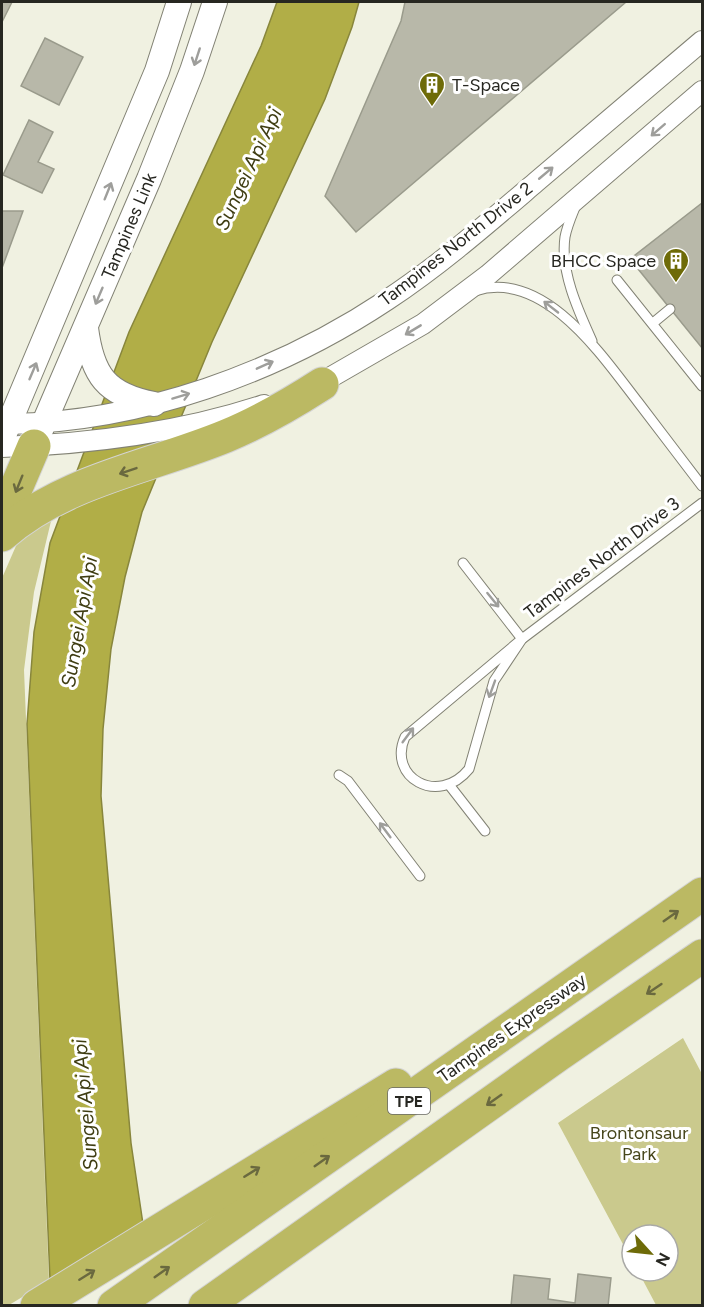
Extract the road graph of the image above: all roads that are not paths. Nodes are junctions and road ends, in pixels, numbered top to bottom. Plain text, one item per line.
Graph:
1 (179, 2) edge
2 (205, 2) edge
3 (215, 2) edge
4 (172, 26) junction
5 (702, 41) edge
6 (702, 92) edge
7 (579, 199) junction
8 (617, 280) dead end
9 (460, 296) junction
10 (670, 309) dead end
11 (653, 323) junction
12 (86, 328) junction
13 (595, 346) junction
14 (322, 384) joint
15 (702, 386) edge
16 (154, 404) junction
17 (4, 429) edge
18 (39, 435) junction
19 (188, 437) junction
20 (2, 447) edge
21 (702, 486) edge
22 (702, 503) edge
23 (2, 521) edge
24 (2, 535) edge
25 (463, 563) dead end
26 (522, 639) junction
27 (339, 775) dead end
28 (450, 786) junction
29 (485, 831) dead end
30 (420, 876) dead end
31 (702, 894) edge
32 (642, 937) junction
33 (702, 956) edge
34 (325, 1220) junction
35 (37, 1305) edge
36 (114, 1305) edge
37 (205, 1305) edge
38 (241, 1305) edge

1 - 4 street, Tampines Link
2 - 4 street
3 -> 12 street, Tampines Link
17 -> 4 street, Tampines Link
16 -> 5 street, Tampines North Drive 2
6 -> 7 street
7 - 9 street
7 - 13 lane
8 - 11 lane
13 -> 9 lane
9 -> 14 street
10 - 11 lane
11 - 15 lane
12 - 16 street
12 - 18 street, Tampines Link
13 - 21 lane
14 - 19 highway
16 - 18 street, Tampines North Drive 2
17 - 18 street, Tampines North Drive 2
18 - 19 street, Tampines North Drive 2
18 - 20 street, Tampines North Drive 2
18 -> 23 highway
19 -> 24 highway
22 - 26 lane, Tampines North Drive 3
25 -> 26 lane
26 -> 28 lane, Tampines North Drive 3
28 -> 26 lane, Tampines North Drive 3
30 -> 27 lane
28 - 29 lane
32 -> 31 highway, Tampines Expressway / TPE
35 -> 32 highway
36 -> 32 highway, Tampines Expressway / TPE
33 -> 34 highway, TPE
34 - 37 highway, TPE
34 - 38 highway

